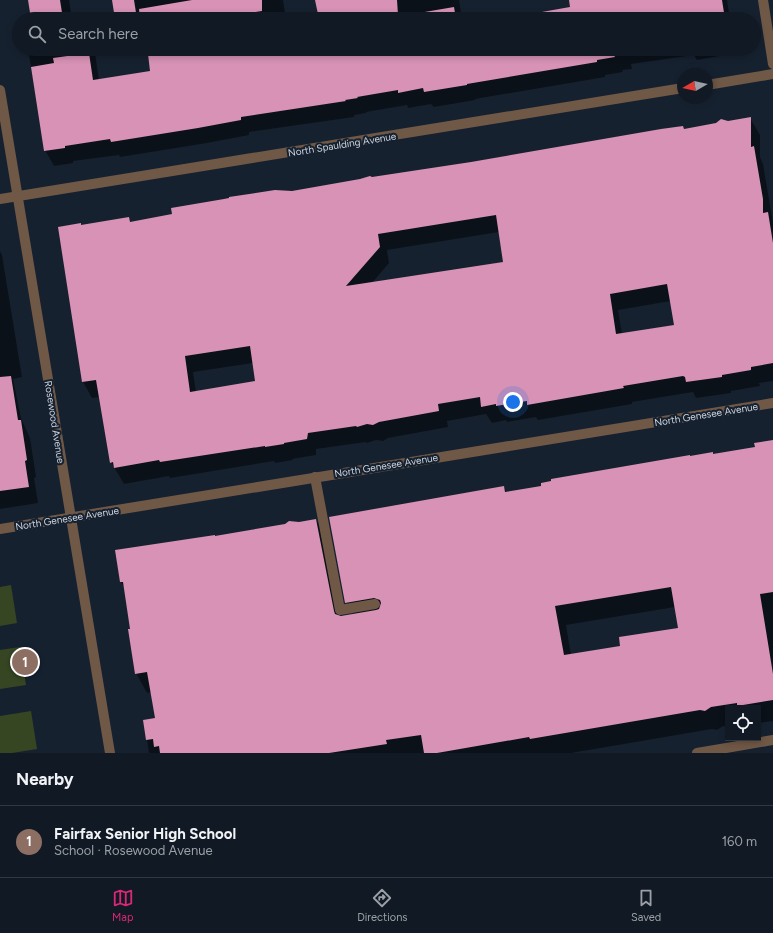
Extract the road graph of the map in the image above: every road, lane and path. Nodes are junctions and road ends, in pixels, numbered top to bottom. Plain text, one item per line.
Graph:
1 (763, 0) edge
2 (773, 64) edge
3 (773, 74) edge
4 (713, 83) edge
5 (677, 89) edge
6 (0, 90) edge
7 (18, 196) junction
8 (0, 199) edge
9 (773, 403) edge
10 (315, 477) junction
11 (70, 517) junction
12 (0, 529) edge
13 (375, 604) dead end
14 (773, 740) edge
15 (110, 753) edge
16 (696, 753) edge

1 - 2 street
3 - 4 street
5 - 7 street, North Spaulding Avenue
6 - 7 street, Rosewood Avenue
7 - 8 street, North Spaulding Avenue
7 - 11 street, Rosewood Avenue
9 - 10 street, North Genesee Avenue
10 - 11 street, North Genesee Avenue
10 - 13 street
11 - 12 street, North Genesee Avenue
11 - 15 street, Rosewood Avenue
14 - 16 street

